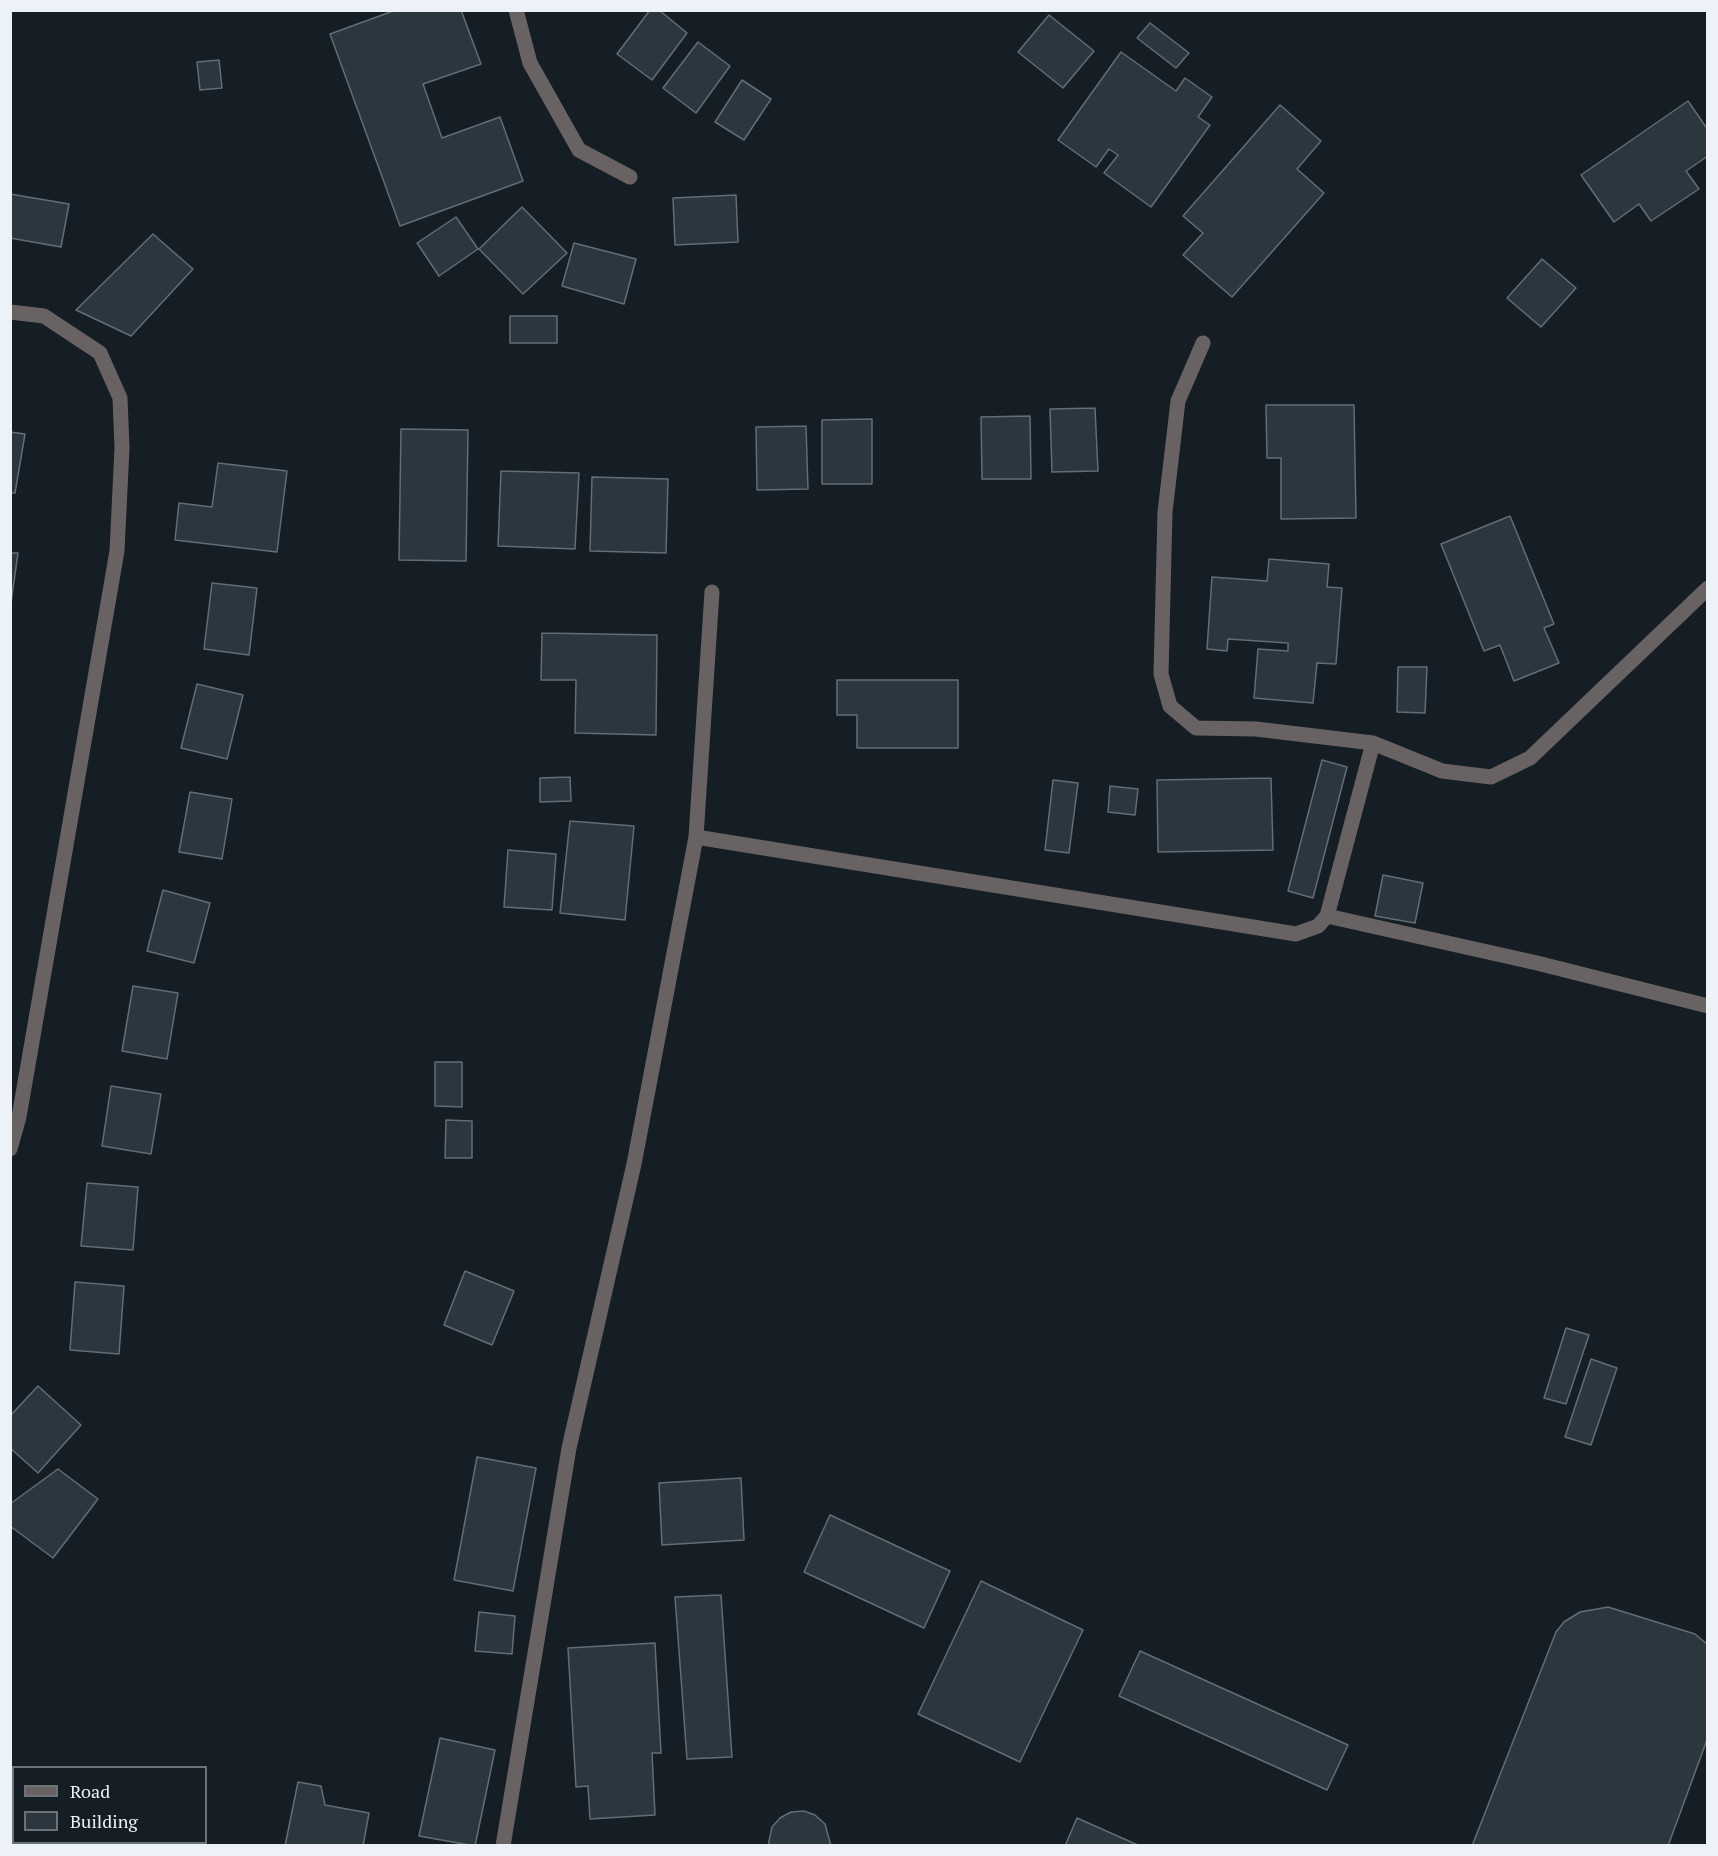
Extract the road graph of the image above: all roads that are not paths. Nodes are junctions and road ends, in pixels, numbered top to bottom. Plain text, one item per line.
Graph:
1 (516, 10) edge
2 (630, 177) dead end
3 (10, 312) edge
4 (1203, 343) dead end
5 (1707, 588) edge
6 (712, 592) dead end
7 (1373, 743) junction
8 (696, 837) junction
9 (1327, 916) junction
10 (1707, 1006) edge
11 (10, 1149) edge
12 (503, 1845) edge

1 - 2 street
3 - 11 street
4 - 7 street
5 - 7 street
6 - 8 street
7 - 9 street
8 - 9 street
8 - 12 street
9 - 10 street

